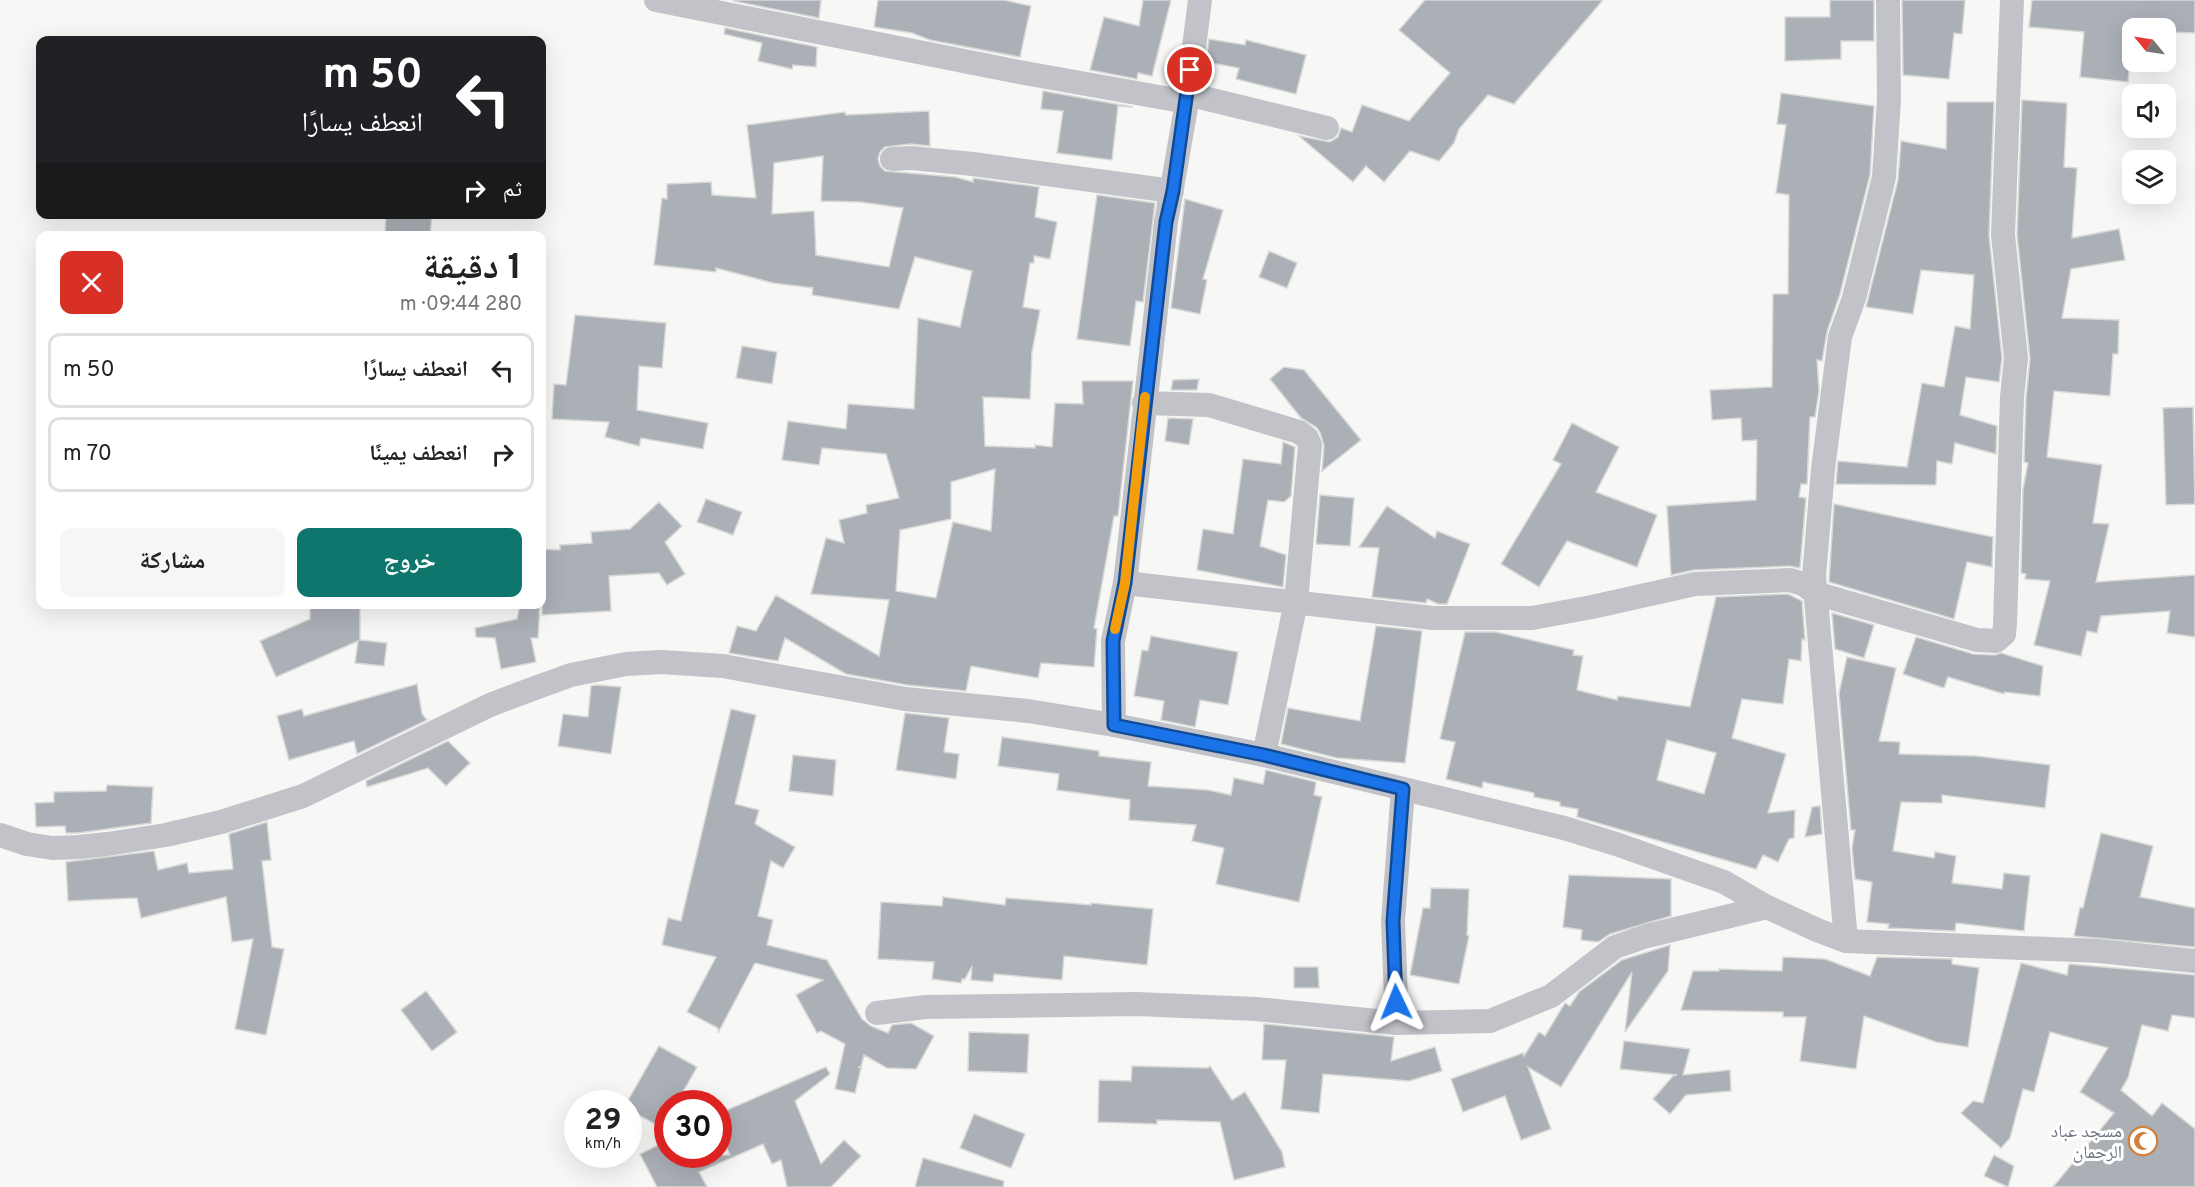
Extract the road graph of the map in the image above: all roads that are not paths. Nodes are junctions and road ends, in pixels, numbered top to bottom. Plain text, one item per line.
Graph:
1 (656, 0) edge
2 (1200, 0) edge
3 (1888, 0) edge
4 (2012, 0) edge
5 (1187, 98) junction
6 (1327, 128) dead end
7 (892, 159) dead end
8 (1173, 191) junction
9 (1144, 403) junction
10 (1125, 583) junction
11 (1815, 593) junction
12 (1296, 602) junction
13 (1114, 725) junction
14 (1264, 755) junction
15 (1403, 789) junction
16 (0, 835) edge
17 (1767, 907) junction
18 (1846, 941) junction
19 (2195, 961) edge
20 (877, 1012) dead end
21 (1397, 1023) junction

1 - 5 street
2 - 5 street
3 - 11 street
4 - 11 street
5 - 6 street
5 - 8 street
7 - 8 street
8 - 9 street
9 - 10 street
9 - 12 street
10 - 12 street
10 - 13 street
11 - 12 street
11 - 18 street
12 - 14 street
13 - 14 street
13 - 16 street
14 - 15 street
15 - 17 street
15 - 21 street
17 - 18 street
17 - 21 street
18 - 19 street
20 - 21 street

